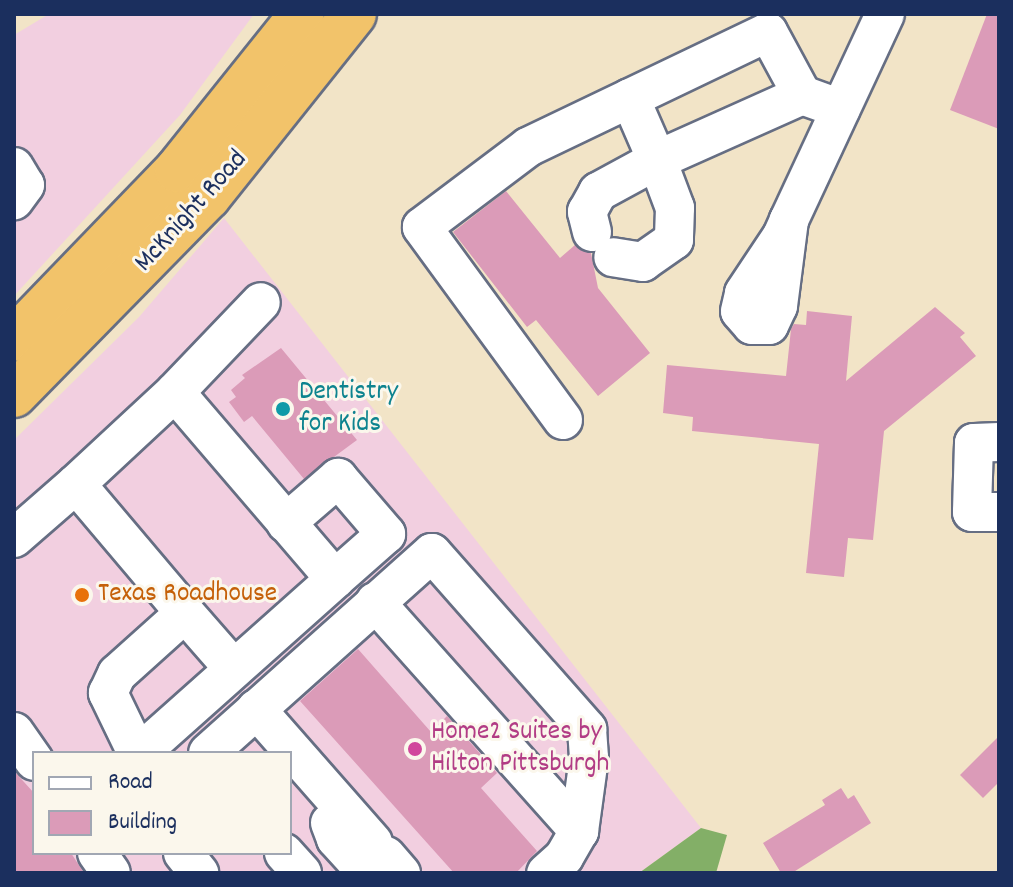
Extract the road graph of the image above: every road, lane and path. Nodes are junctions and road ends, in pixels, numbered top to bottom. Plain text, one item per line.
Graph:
1 (302, 14) edge
2 (354, 14) edge
3 (885, 14) edge
4 (802, 95) junction
5 (630, 98) junction
6 (841, 109) junction
7 (657, 160) junction
8 (14, 167) edge
9 (14, 200) edge
10 (789, 220) dead end
11 (261, 302) dead end
12 (14, 339) edge
13 (175, 392) junction
14 (14, 395) edge
15 (563, 420) dead end
16 (999, 442) edge
17 (76, 484) junction
18 (999, 512) edge
19 (286, 523) junction
20 (14, 538) edge
21 (335, 579) junction
22 (375, 602) junction
23 (185, 613) junction
24 (234, 669) junction
25 (256, 709) junction
26 (14, 732) edge
27 (137, 751) edge
28 (140, 751) edge
29 (210, 751) edge
30 (32, 758) edge
31 (579, 831) junction
32 (98, 855) edge
33 (185, 855) edge
34 (382, 861) edge
35 (111, 873) edge
36 (199, 873) edge
37 (546, 873) edge

1 - 12 highway, McKnight Road
2 - 14 highway, McKnight Road
3 - 6 lane
4 - 5 lane
4 - 6 lane
4 - 7 lane
5 - 7 lane
5 - 15 lane
6 - 10 lane
7 - 7 lane
8 - 9 lane
11 - 13 lane
13 - 17 lane
13 - 19 lane
16 - 18 lane
17 - 20 lane
17 - 23 lane
19 - 21 lane
19 - 21 lane
21 - 24 lane
22 - 25 lane
22 - 31 lane
22 - 31 lane
23 - 24 lane
23 - 27 lane
24 - 28 lane
25 - 29 lane
25 - 34 lane
26 - 30 lane
31 - 37 lane
32 - 35 lane
33 - 36 lane

